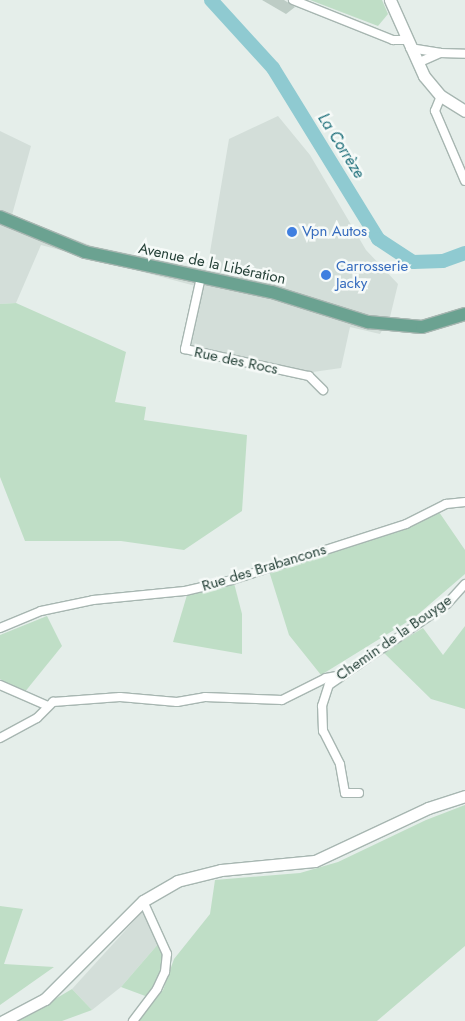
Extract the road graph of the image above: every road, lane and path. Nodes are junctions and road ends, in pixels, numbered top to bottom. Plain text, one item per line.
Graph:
1 (293, 0) edge
2 (390, 0) edge
3 (408, 44) junction
4 (440, 53) junction
5 (465, 54) edge
6 (418, 63) junction
7 (442, 96) junction
8 (465, 112) edge
9 (465, 181) edge
10 (0, 217) edge
11 (202, 278) junction
12 (465, 314) edge
13 (324, 390) dead end
14 (465, 502) edge
15 (465, 584) edge
16 (0, 628) edge
17 (341, 675) junction
18 (0, 685) edge
19 (48, 706) junction
20 (0, 738) edge
21 (359, 793) dead end
22 (465, 796) edge
23 (143, 901) junction
24 (3, 1021) edge
25 (133, 1021) edge

1 - 3 street
2 - 3 main road
3 - 4 street
3 - 6 main road
4 - 5 street
4 - 6 street
6 - 7 main road
7 - 8 main road
7 - 9 street
10 - 11 main road, Avenue de la Libération
11 - 12 main road, Avenue de la Libération
11 - 13 street, Rue des Rocs
14 - 16 street, Rue des Brabancons
15 - 17 street, Chemin de la Bouyge
17 - 19 street
17 - 21 street, Chemin de la Bouyge
18 - 19 street
19 - 20 street
22 - 23 main road
23 - 24 main road
23 - 25 street

